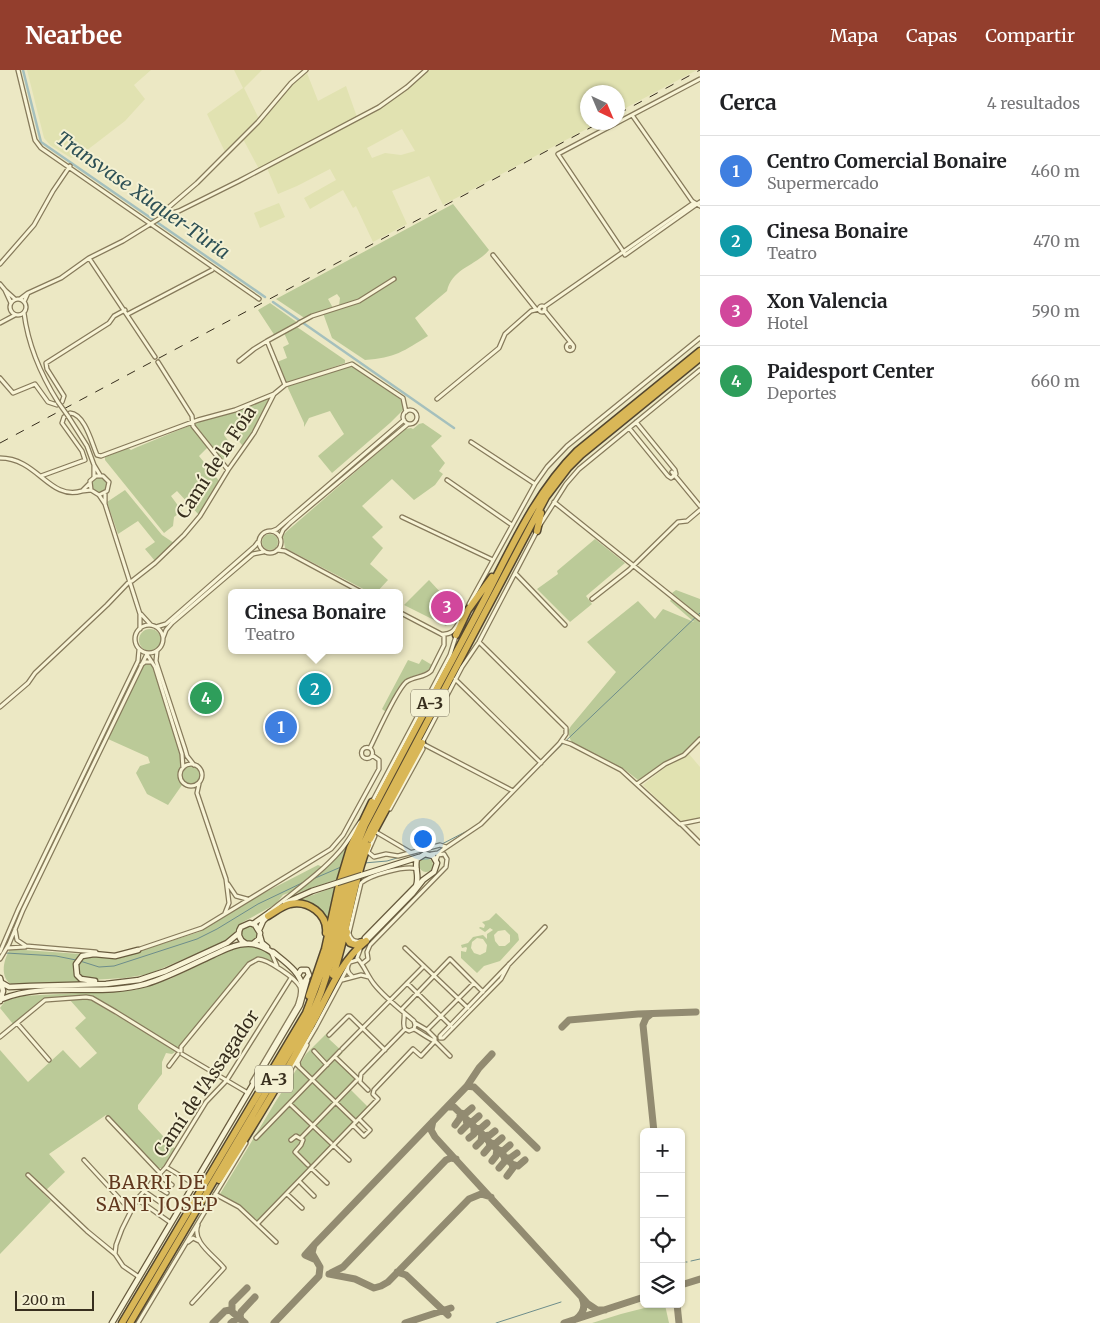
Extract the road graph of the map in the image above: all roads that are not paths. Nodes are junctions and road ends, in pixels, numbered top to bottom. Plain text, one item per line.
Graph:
1 (18, 70) edge
2 (306, 70) edge
3 (426, 70) edge
4 (700, 79) edge
5 (632, 116) junction
6 (70, 166) junction
7 (699, 204) edge
8 (165, 216) junction
9 (151, 223) junction
10 (623, 252) junction
11 (493, 255) dead end
12 (89, 258) junction
13 (0, 264) edge
14 (212, 270) dead end
15 (394, 279) dead end
16 (0, 284) edge
17 (5, 290) junction
18 (28, 293) junction
19 (18, 299) junction
20 (259, 299) dead end
21 (24, 302) junction
22 (11, 303) junction
23 (538, 309) junction
24 (544, 309) junction
25 (10, 310) junction
26 (125, 310) junction
27 (24, 312) junction
28 (128, 314) junction
29 (16, 315) junction
30 (2, 322) edge
31 (26, 325) junction
32 (566, 337) junction
33 (700, 338) edge
34 (267, 341) junction
35 (572, 344) junction
36 (567, 345) junction
37 (700, 351) edge
38 (155, 357) dead end
39 (700, 358) edge
40 (239, 360) dead end
41 (158, 362) dead end
42 (700, 370) edge
43 (0, 378) edge
44 (285, 385) junction
45 (274, 394) junction
46 (437, 399) dead end
47 (406, 412) junction
48 (404, 420) junction
49 (192, 422) junction
50 (636, 422) junction
51 (408, 424) junction
52 (629, 428) junction
53 (471, 442) dead end
54 (0, 458) edge
55 (94, 465) junction
56 (228, 470) junction
57 (672, 472) dead end
58 (100, 475) junction
59 (41, 476) junction
60 (674, 476) junction
61 (94, 477) junction
62 (447, 480) dead end
63 (556, 483) junction
64 (90, 484) junction
65 (535, 484) junction
66 (91, 490) junction
67 (82, 491) junction
68 (105, 493) junction
69 (99, 495) junction
70 (554, 502) junction
71 (105, 504) junction
72 (700, 508) edge
73 (402, 517) dead end
74 (512, 524) junction
75 (272, 531) junction
76 (537, 531) junction
77 (280, 537) junction
78 (258, 542) junction
79 (280, 545) junction
80 (278, 550) junction
81 (263, 552) junction
82 (285, 552) junction
83 (506, 558) junction
84 (493, 560) junction
85 (634, 565) junction
86 (515, 573) junction
87 (355, 589) edge
88 (592, 599) dead end
89 (140, 614) junction
90 (403, 614) edge
91 (700, 619) edge
92 (460, 621) junction
93 (151, 625) junction
94 (565, 625) dead end
95 (156, 627) junction
96 (140, 629) junction
97 (441, 634) junction
98 (456, 636) junction
99 (163, 638) junction
100 (479, 642) junction
101 (140, 650) junction
102 (158, 651) junction
103 (147, 654) junction
104 (152, 662) junction
105 (139, 668) junction
106 (455, 680) junction
107 (0, 707) edge
108 (700, 739) edge
109 (562, 741) junction
110 (420, 742) junction
111 (370, 748) junction
112 (372, 755) junction
113 (541, 763) junction
114 (194, 765) junction
115 (183, 768) junction
116 (199, 784) junction
117 (637, 784) junction
118 (513, 791) junction
119 (372, 802) junction
120 (700, 820) edge
121 (680, 824) junction
122 (376, 832) junction
123 (700, 843) edge
124 (446, 847) junction
125 (360, 851) junction
126 (411, 852) junction
127 (438, 853) junction
128 (428, 854) junction
129 (419, 857) junction
130 (435, 859) junction
131 (405, 861) junction
132 (417, 868) junction
133 (428, 875) junction
134 (226, 879) junction
135 (346, 883) junction
136 (252, 897) junction
137 (351, 904) junction
138 (221, 916) junction
139 (267, 916) junction
140 (253, 924) junction
141 (545, 927) dead end
142 (15, 929) junction
143 (259, 930) junction
144 (239, 933) junction
145 (260, 936) junction
146 (366, 940) junction
147 (254, 943) junction
148 (245, 944) junction
149 (30, 946) junction
150 (405, 948) dead end
151 (4, 950) edge
152 (138, 950) junction
153 (272, 952) junction
154 (323, 953) junction
155 (1, 958) edge
156 (358, 960) junction
157 (362, 963) junction
158 (424, 966) junction
159 (278, 968) junction
160 (347, 969) junction
161 (364, 969) junction
162 (299, 972) junction
163 (361, 975) junction
164 (352, 976) junction
165 (434, 976) junction
166 (0, 978) edge
167 (291, 978) junction
168 (370, 978) junction
169 (143, 979) junction
170 (342, 980) junction
171 (304, 981) junction
172 (2, 983) junction
173 (407, 983) junction
174 (474, 983) junction
175 (418, 993) junction
176 (484, 993) junction
177 (458, 999) junction
178 (1, 1000) edge
179 (391, 1000) junction
180 (322, 1003) junction
181 (468, 1009) junction
182 (402, 1011) junction
183 (441, 1016) junction
184 (412, 1019) junction
185 (404, 1021) junction
186 (17, 1023) junction
187 (415, 1023) junction
188 (362, 1029) junction
189 (414, 1029) junction
190 (405, 1030) junction
191 (427, 1033) junction
192 (329, 1035) dead end
193 (0, 1037) edge
194 (309, 1040) junction
195 (435, 1041) junction
196 (384, 1050) junction
197 (180, 1051) junction
198 (314, 1052) dead end
199 (450, 1056) dead end
200 (335, 1057) junction
201 (49, 1060) dead end
202 (295, 1063) junction
203 (328, 1065) junction
204 (168, 1066) dead end
205 (299, 1067) junction
206 (271, 1073) junction
207 (227, 1080) junction
208 (313, 1080) junction
209 (252, 1087) junction
210 (368, 1090) dead end
211 (278, 1092) junction
212 (248, 1093) junction
213 (335, 1102) junction
214 (290, 1104) junction
215 (108, 1118) dead end
216 (356, 1122) junction
217 (312, 1126) junction
218 (256, 1138) dead end
219 (301, 1138) junction
220 (291, 1140) dead end
221 (332, 1144) junction
222 (84, 1160) dead end
223 (349, 1160) dead end
224 (166, 1167) junction
225 (310, 1167) junction
226 (159, 1174) junction
227 (28, 1175) dead end
228 (299, 1181) junction
229 (152, 1183) junction
230 (327, 1183) dead end
231 (194, 1184) junction
232 (172, 1185) dead end
233 (144, 1191) junction
234 (167, 1193) dead end
235 (215, 1194) junction
236 (286, 1194) junction
237 (314, 1196) dead end
238 (137, 1200) junction
239 (164, 1205) dead end
240 (302, 1208) dead end
241 (206, 1209) junction
242 (131, 1211) junction
243 (171, 1223) junction
244 (257, 1224) junction
245 (192, 1231) junction
246 (198, 1240) junction
247 (276, 1242) dead end
248 (180, 1252) junction
249 (115, 1254) junction
250 (166, 1263) junction
251 (139, 1277) junction
252 (192, 1302) dead end
253 (112, 1323) edge
254 (122, 1323) edge
255 (130, 1323) edge
256 (138, 1323) edge

1 - 6 street
2 - 8 street
3 - 8 street
4 - 5 street
5 - 7 street
5 - 10 street
6 - 9 street
6 - 13 street
7 - 10 street
8 - 9 street
9 - 12 street
9 - 20 street
10 - 24 street
11 - 23 street
12 - 18 street
12 - 26 street
14 - 28 street
15 - 34 street
16 - 17 street
17 - 19 street
17 - 22 street
18 - 19 street
18 - 21 street
19 - 21 street
19 - 22 street
21 - 27 street
22 - 25 street
23 - 24 street
23 - 46 street
24 - 32 street
25 - 29 street
25 - 30 street
26 - 28 street
26 - 43 street
27 - 29 street
27 - 31 street
28 - 38 street
29 - 30 street
29 - 31 street
31 - 55 street, bridge
32 - 35 street
32 - 36 street
33 - 65 street
34 - 40 street
34 - 44 street
35 - 36 street
35 - 36 street
37 - 83 highway, A-3
39 - 63 highway, A-3
41 - 49 street
42 - 50 street
44 - 45 street
44 - 47 street
45 - 49 street
45 - 56 street, Camí de la Foia
47 - 48 street
47 - 51 street
48 - 51 street
48 - 75 street
49 - 56 street
49 - 59 street
50 - 52 street
50 - 60 street
51 - 77 street
52 - 60 street
52 - 70 street
53 - 65 street
54 - 59 street
55 - 58 street
55 - 61 street
56 - 107 street, Camí de la Foia
57 - 60 street
58 - 61 street
58 - 68 street
59 - 67 street
60 - 72 street
61 - 64 street
62 - 74 street
63 - 76 highway
63 - 110 highway, A-3
64 - 66 street
64 - 67 street
65 - 74 street
66 - 67 street
66 - 69 street
68 - 69 street
68 - 71 street
69 - 71 street
70 - 76 street
70 - 85 street
71 - 89 street
72 - 85 street
73 - 84 street
74 - 84 street
75 - 77 street
75 - 78 street
76 - 86 street
77 - 79 street
78 - 81 street
78 - 95 street
79 - 80 street
79 - 82 street
80 - 81 street
80 - 82 street
81 - 99 street
82 - 87 street
83 - 98 highway
83 - 125 highway, A-3
84 - 92 street
85 - 88 street
85 - 91 street
86 - 94 street
86 - 100 street
89 - 93 street
89 - 96 street
90 - 97 street
92 - 97 street
92 - 98 street
93 - 95 street
93 - 96 street
95 - 99 street
96 - 101 street
97 - 111 street
98 - 119 street
99 - 102 street
100 - 106 street
100 - 109 street
101 - 103 street
101 - 151 street
102 - 103 street
102 - 114 street
103 - 104 street
103 - 105 street
104 - 105 street
104 - 115 street
105 - 142 street
106 - 110 street
106 - 113 street
108 - 117 street
109 - 113 street
109 - 117 street
110 - 118 street
110 - 122 street
110 - 125 highway, A-3
110 - 125 highway
111 - 112 street
111 - 112 street
112 - 136 street
113 - 118 street
114 - 115 street
114 - 116 street
115 - 116 street
116 - 134 street
117 - 121 street
118 - 124 street
119 - 125 highway
119 - 139 street
120 - 121 street
121 - 123 street
122 - 125 street
122 - 126 street
124 - 126 street
124 - 127 street
125 - 126 street
125 - 135 highway
125 - 135 highway, A-3
127 - 128 street
127 - 130 street
128 - 129 main road
128 - 130 main road
129 - 131 main road
129 - 132 main road
130 - 133 main road
130 - 157 street
131 - 132 main road
131 - 135 main road, bridge
132 - 133 main road
132 - 146 main road
132 - 146 street
133 - 146 main road
134 - 136 street
134 - 138 street
135 - 137 highway
135 - 139 main road
135 - 154 highway
135 - 206 highway, A-3
135 - 250 highway, A-3
136 - 138 street
137 - 146 highway
137 - 180 highway
138 - 152 street
139 - 140 main road
139 - 143 main road
139 - 154 highway
140 - 143 main road
140 - 144 main road
141 - 176 street
142 - 149 street
142 - 151 street
143 - 145 main road
144 - 148 main road
144 - 169 main road
145 - 147 main road
145 - 153 main road
146 - 156 street
146 - 180 highway
147 - 148 main road
147 - 153 main road
148 - 178 main road
149 - 151 street
149 - 152 street
150 - 158 street
151 - 155 street
152 - 169 main road
153 - 159 street
153 - 162 main road
154 - 206 highway
156 - 157 street
156 - 160 street
157 - 161 street
158 - 165 street
158 - 173 street
159 - 167 street
159 - 197 street
160 - 164 street
160 - 170 street
161 - 163 street
161 - 168 street
162 - 171 main road
162 - 171 main road
163 - 164 street
163 - 168 street
164 - 170 street
165 - 174 street
165 - 175 street
165 - 177 street
166 - 172 main road
167 - 207 street, Camí de l'Assagador
167 - 209 street
168 - 179 street
169 - 172 main road
170 - 194 street
171 - 209 main road
172 - 178 main road
173 - 175 street
173 - 179 street
174 - 176 street
174 - 177 street
175 - 182 street
175 - 183 street
176 - 181 street
177 - 181 street
177 - 183 street
179 - 182 street
179 - 188 street
180 - 250 highway
181 - 183 street
182 - 184 street
182 - 185 street
183 - 191 street
184 - 185 street
184 - 187 street
185 - 190 street
186 - 193 street
186 - 197 street
186 - 201 street
187 - 189 street
187 - 191 street
188 - 192 street
188 - 196 street
188 - 200 street
189 - 190 street
189 - 191 street
190 - 196 street
191 - 195 street
194 - 202 street
194 - 205 street
195 - 199 street
195 - 216 street
196 - 210 street
197 - 204 street
197 - 207 street
198 - 203 street
200 - 203 street
200 - 213 street
202 - 205 street
202 - 211 street
203 - 208 street
205 - 208 street
205 - 211 street
206 - 254 highway, A-3
207 - 212 street
207 - 224 street, Camí de l'Assagador
208 - 213 street
208 - 214 street
209 - 212 main road
211 - 235 street
212 - 231 main road
213 - 216 street
213 - 217 street
214 - 217 street
214 - 218 street
215 - 226 street
216 - 216 street
216 - 221 street
217 - 219 street
217 - 221 street
219 - 220 street
219 - 225 street
221 - 223 street
221 - 225 street
222 - 242 street
224 - 226 street, Camí de l'Assagador
224 - 231 street
225 - 228 street
225 - 230 street
226 - 229 street, Camí de l'Assagador
226 - 232 street
227 - 249 street
228 - 236 street
228 - 237 street
229 - 233 street, Camí de l'Assagador
229 - 234 street
231 - 243 main road
233 - 238 street, Camí de l'Assagador
233 - 239 street
235 - 241 street
235 - 244 street
236 - 240 street
236 - 244 street
238 - 242 street, Camí de l'Assagador
238 - 243 street
241 - 245 street
241 - 246 street
242 - 249 street, Camí de l'Assagador
243 - 251 main road
244 - 247 street
245 - 246 street
245 - 248 street
246 - 248 street
246 - 252 street
248 - 256 street
249 - 251 street
250 - 255 highway, A-3
251 - 253 main road

